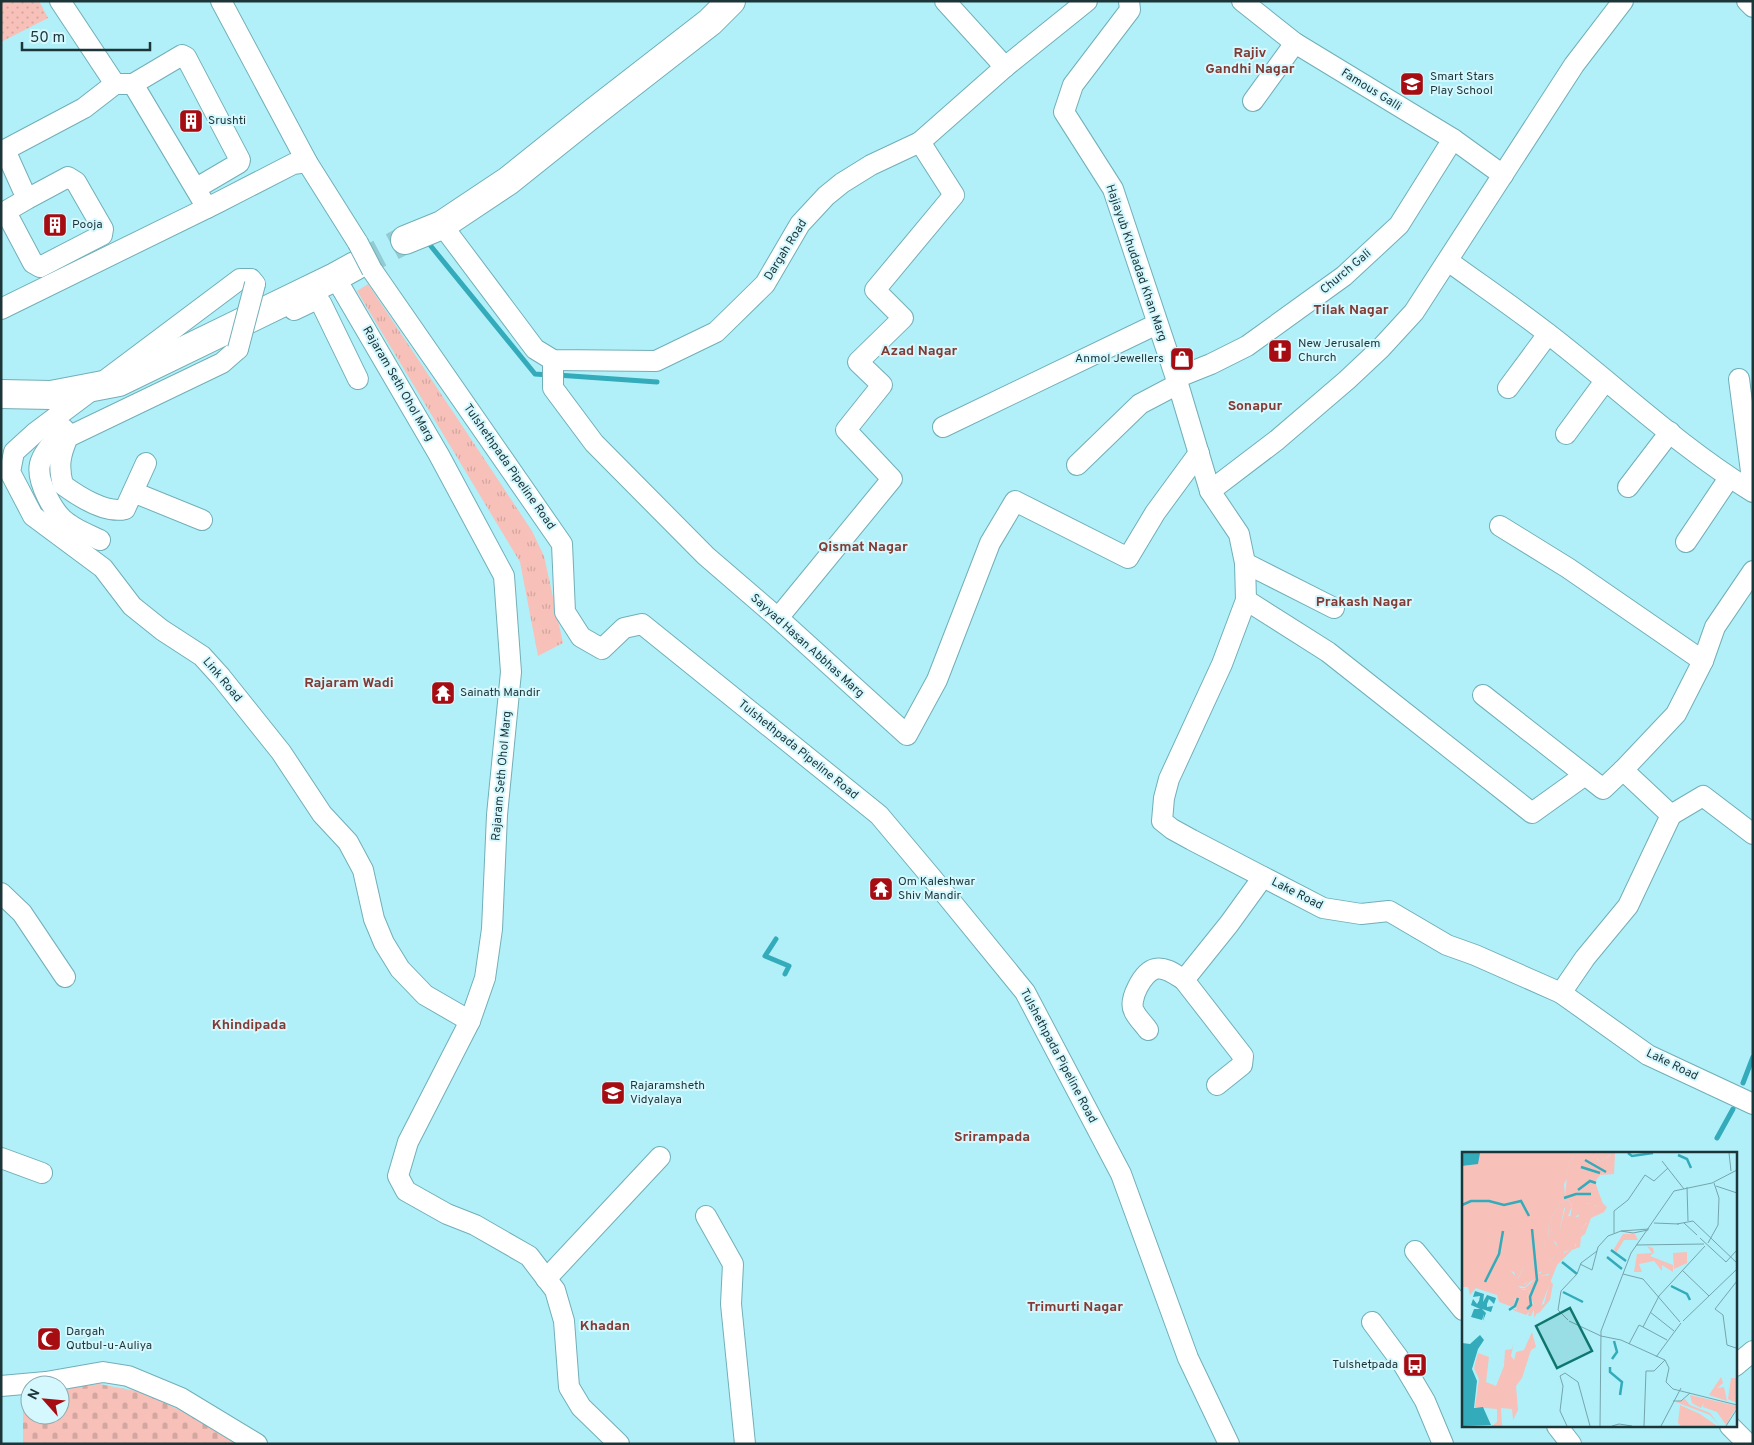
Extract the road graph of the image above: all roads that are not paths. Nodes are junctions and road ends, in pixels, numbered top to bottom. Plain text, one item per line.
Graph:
1 (60, 1) edge
2 (221, 1) edge
3 (731, 1) edge
4 (945, 1) edge
5 (1087, 1) edge
6 (1129, 1) edge
7 (1242, 1) edge
8 (1623, 1) edge
9 (1295, 43) junction
10 (1005, 67) junction
11 (124, 84) junction
12 (1253, 101) dead end
13 (1453, 139) junction
14 (920, 142) junction
15 (3, 151) edge
16 (307, 162) junction
17 (1503, 175) junction
18 (204, 183) dead end
19 (27, 199) junction
20 (207, 208) junction
21 (442, 226) junction
22 (406, 240) tunnel mouth
23 (1448, 262) junction
24 (355, 264) junction
25 (351, 303) junction
26 (1, 309) edge
27 (328, 316) junction
28 (1157, 324) junction
29 (1548, 334) junction
30 (553, 364) junction
31 (358, 378) dead end
32 (1740, 379) dead end
33 (1177, 381) junction
34 (1605, 381) junction
35 (99, 385) junction
36 (1508, 388) dead end
37 (1, 394) edge
38 (64, 412) junction
39 (944, 426) dead end
40 (1670, 432) junction
41 (1566, 434) dead end
42 (1199, 453) junction
43 (146, 463) dead end
44 (1077, 465) dead end
45 (1730, 478) junction
46 (1753, 487) edge
47 (1628, 488) dead end
48 (1210, 491) junction
49 (133, 492) junction
50 (1753, 492) edge
51 (202, 520) dead end
52 (1500, 526) dead end
53 (100, 540) dead end
54 (1686, 542) dead end
55 (1245, 563) junction
56 (1753, 571) edge
57 (1246, 600) junction
58 (1334, 608) dead end
59 (778, 618) junction
60 (1703, 661) junction
61 (1482, 696) dead end
62 (1623, 770) junction
63 (1585, 775) junction
64 (1671, 815) junction
65 (1753, 834) edge
66 (1263, 876) junction
67 (1, 893) edge
68 (65, 977) dead end
69 (1184, 980) junction
70 (1561, 993) junction
71 (470, 1021) junction
72 (1148, 1030) dead end
73 (1216, 1086) dead end
74 (1753, 1104) edge
75 (660, 1157) dead end
76 (1, 1158) edge
77 (42, 1173) dead end
78 (706, 1216) dead end
79 (1415, 1251) dead end
80 (546, 1279) junction
81 (1462, 1309) edge
82 (1372, 1322) dead end
83 (1753, 1352) edge
84 (1736, 1365) edge
85 (1, 1386) edge
86 (1559, 1428) edge
87 (1732, 1428) edge
88 (257, 1444) edge
89 (619, 1444) edge
90 (745, 1444) edge
91 (1229, 1444) edge
92 (1443, 1444) edge
93 (1571, 1444) edge
94 (1748, 1444) edge

1 - 11 street
2 - 16 street, Tulshethpada Pipeline Road
3 - 21 street
4 - 10 street
5 - 10 street, Dargah Road
6 - 28 street, Hajiayub Khudadad Khan Marg
7 - 9 street, Famous Galli
8 - 17 street
9 - 12 street
9 - 13 street, Famous Galli
10 - 14 street, Dargah Road
11 - 15 street
11 - 18 street
11 - 20 street
13 - 17 street, Famous Galli
13 - 33 street, Church Gali
14 - 30 street, Dargah Road
14 - 59 street
15 - 19 street
16 - 20 street
16 - 24 street, Tulshethpada Pipeline Road
17 - 23 street
19 - 19 street
20 - 26 street
21 - 22 street
21 - 30 street
23 - 29 street
23 - 48 street
24 - 25 street, Rajaram Seth Ohol Marg
24 - 35 street
24 - 91 street, Tulshethpada Pipeline Road
25 - 27 street
25 - 71 street, Rajaram Seth Ohol Marg
27 - 31 street
27 - 35 street
28 - 33 street, Hajiayub Khudadad Khan Marg
28 - 39 street
29 - 34 street
29 - 36 street
30 - 59 street, Sayyad Hasan Abbhas Marg
32 - 46 street
33 - 42 street, Hajiayub Khudadad Khan Marg
33 - 44 street, Church Gali
34 - 40 street
34 - 41 street
35 - 37 street
35 - 38 street, Link Road
35 - 49 street, bridge
38 - 53 street
38 - 71 street, Link Road
40 - 45 street
40 - 47 street
42 - 48 street, Hajiayub Khudadad Khan Marg
42 - 59 street, Sayyad Hasan Abbhas Marg
43 - 49 street
45 - 50 street
45 - 54 street
48 - 55 street, Lake Road
49 - 51 street
52 - 60 street
55 - 57 street, Lake Road
55 - 58 street
56 - 60 street
57 - 63 street
57 - 66 street, Lake Road
60 - 62 street
61 - 63 street
62 - 63 street
62 - 64 street
64 - 65 street
64 - 70 street
66 - 69 street
66 - 70 street, Lake Road
67 - 68 street
69 - 72 street
69 - 73 street
70 - 74 street, Lake Road
71 - 80 street, Rajaram Seth Ohol Marg
75 - 80 street
76 - 77 street
78 - 90 street
79 - 81 street
80 - 89 street, Rajaram Seth Ohol Marg
82 - 92 street
83 - 84 street
85 - 88 street
86 - 93 street
87 - 94 street

